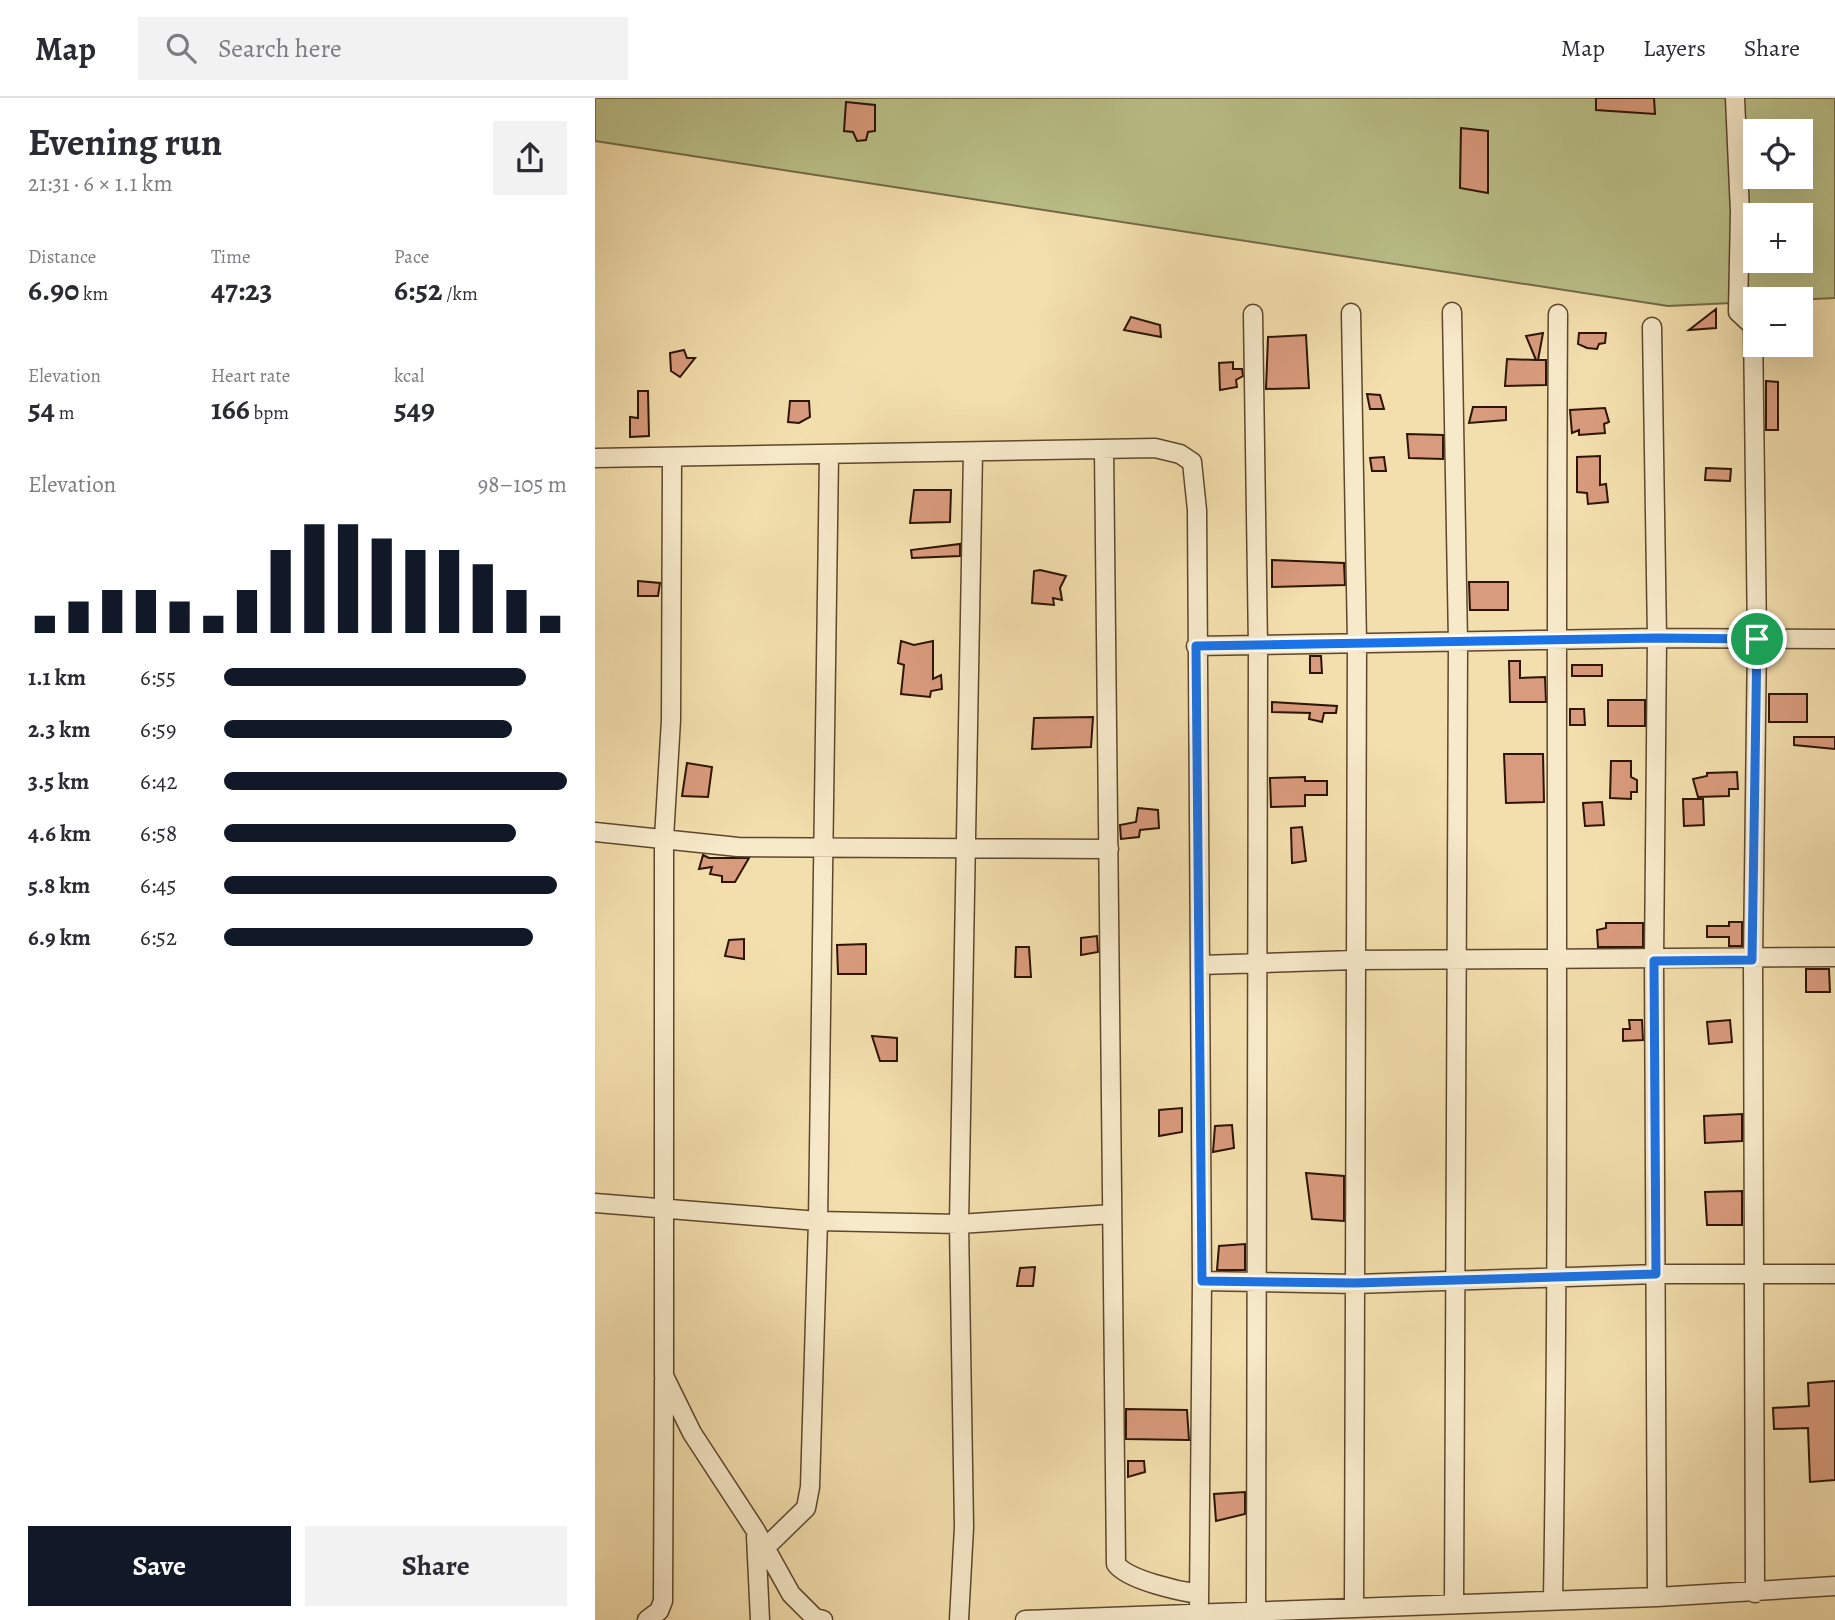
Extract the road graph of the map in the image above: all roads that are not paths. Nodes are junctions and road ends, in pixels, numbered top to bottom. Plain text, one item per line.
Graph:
1 (1735, 98) edge
2 (1453, 312) dead end
3 (1351, 313) dead end
4 (1253, 314) dead end
5 (1558, 314) dead end
6 (1653, 327) dead end
7 (1104, 449) junction
8 (973, 452) junction
9 (829, 454) junction
10 (595, 457) edge
11 (672, 457) junction
12 (1657, 638) junction
13 (1757, 639) junction
14 (1835, 639) edge
15 (1556, 641) junction
16 (1357, 642) junction
17 (1458, 642) junction
18 (1196, 646) junction
19 (1258, 647) junction
20 (595, 832) edge
21 (664, 838) junction
22 (824, 848) junction
23 (966, 849) junction
24 (1109, 849) junction
25 (1835, 957) edge
26 (1354, 960) junction
27 (1556, 960) junction
28 (1752, 960) junction
29 (1455, 961) junction
30 (1654, 961) junction
31 (1256, 962) junction
32 (1201, 965) junction
33 (595, 1203) edge
34 (664, 1207) junction
35 (1112, 1214) junction
36 (818, 1221) junction
37 (959, 1224) junction
38 (1656, 1274) junction
39 (1835, 1275) edge
40 (1753, 1276) junction
41 (1558, 1279) junction
42 (1202, 1281) junction
43 (1456, 1281) junction
44 (1258, 1282) junction
45 (1355, 1283) junction
46 (664, 1376) junction
47 (756, 1531) junction
48 (765, 1548) junction
49 (1835, 1586) edge
50 (1755, 1592) junction
51 (1199, 1594) junction
52 (1657, 1597) junction
53 (1553, 1600) junction
54 (1454, 1604) junction
55 (1354, 1607) junction
56 (1256, 1611) junction
57 (1199, 1613) junction
58 (647, 1620) edge
59 (760, 1620) edge
60 (823, 1620) edge
61 (959, 1620) edge
62 (1025, 1620) edge

1 - 13 street
2 - 17 street
3 - 16 street
4 - 19 street
5 - 15 street
6 - 12 street
7 - 8 street
7 - 18 street
7 - 24 street
8 - 9 street
8 - 23 street
9 - 11 street
9 - 22 street
10 - 11 street
11 - 21 street
12 - 13 street
12 - 15 street
12 - 30 street
13 - 14 street
13 - 28 street
15 - 17 street
15 - 27 street
16 - 17 street
16 - 19 street
16 - 26 street
17 - 29 street
18 - 19 street
18 - 32 street
19 - 31 street
20 - 21 street
21 - 22 street
21 - 34 street
22 - 23 street
22 - 36 street
23 - 24 street
23 - 37 street
24 - 35 street
25 - 28 street
26 - 29 street
26 - 31 street
26 - 45 street
27 - 29 street
27 - 30 street
27 - 41 street
28 - 30 street
28 - 40 street
29 - 43 street
30 - 38 street
31 - 32 street
31 - 44 street
32 - 42 street
33 - 34 street
34 - 36 street
34 - 46 street
35 - 37 street
35 - 51 street
36 - 37 street
36 - 48 street
37 - 61 street
38 - 40 street
38 - 41 street
38 - 52 street
39 - 40 street
40 - 50 street
41 - 43 street
41 - 53 street
42 - 44 street
42 - 51 street
43 - 45 street
43 - 54 street
44 - 45 street
44 - 56 street
45 - 55 street
46 - 47 street
46 - 58 street
47 - 48 street
47 - 59 street
48 - 60 street
49 - 50 street
50 - 52 street
51 - 57 street
52 - 53 street
53 - 54 street
54 - 55 street
55 - 56 street
56 - 57 street
57 - 62 street

